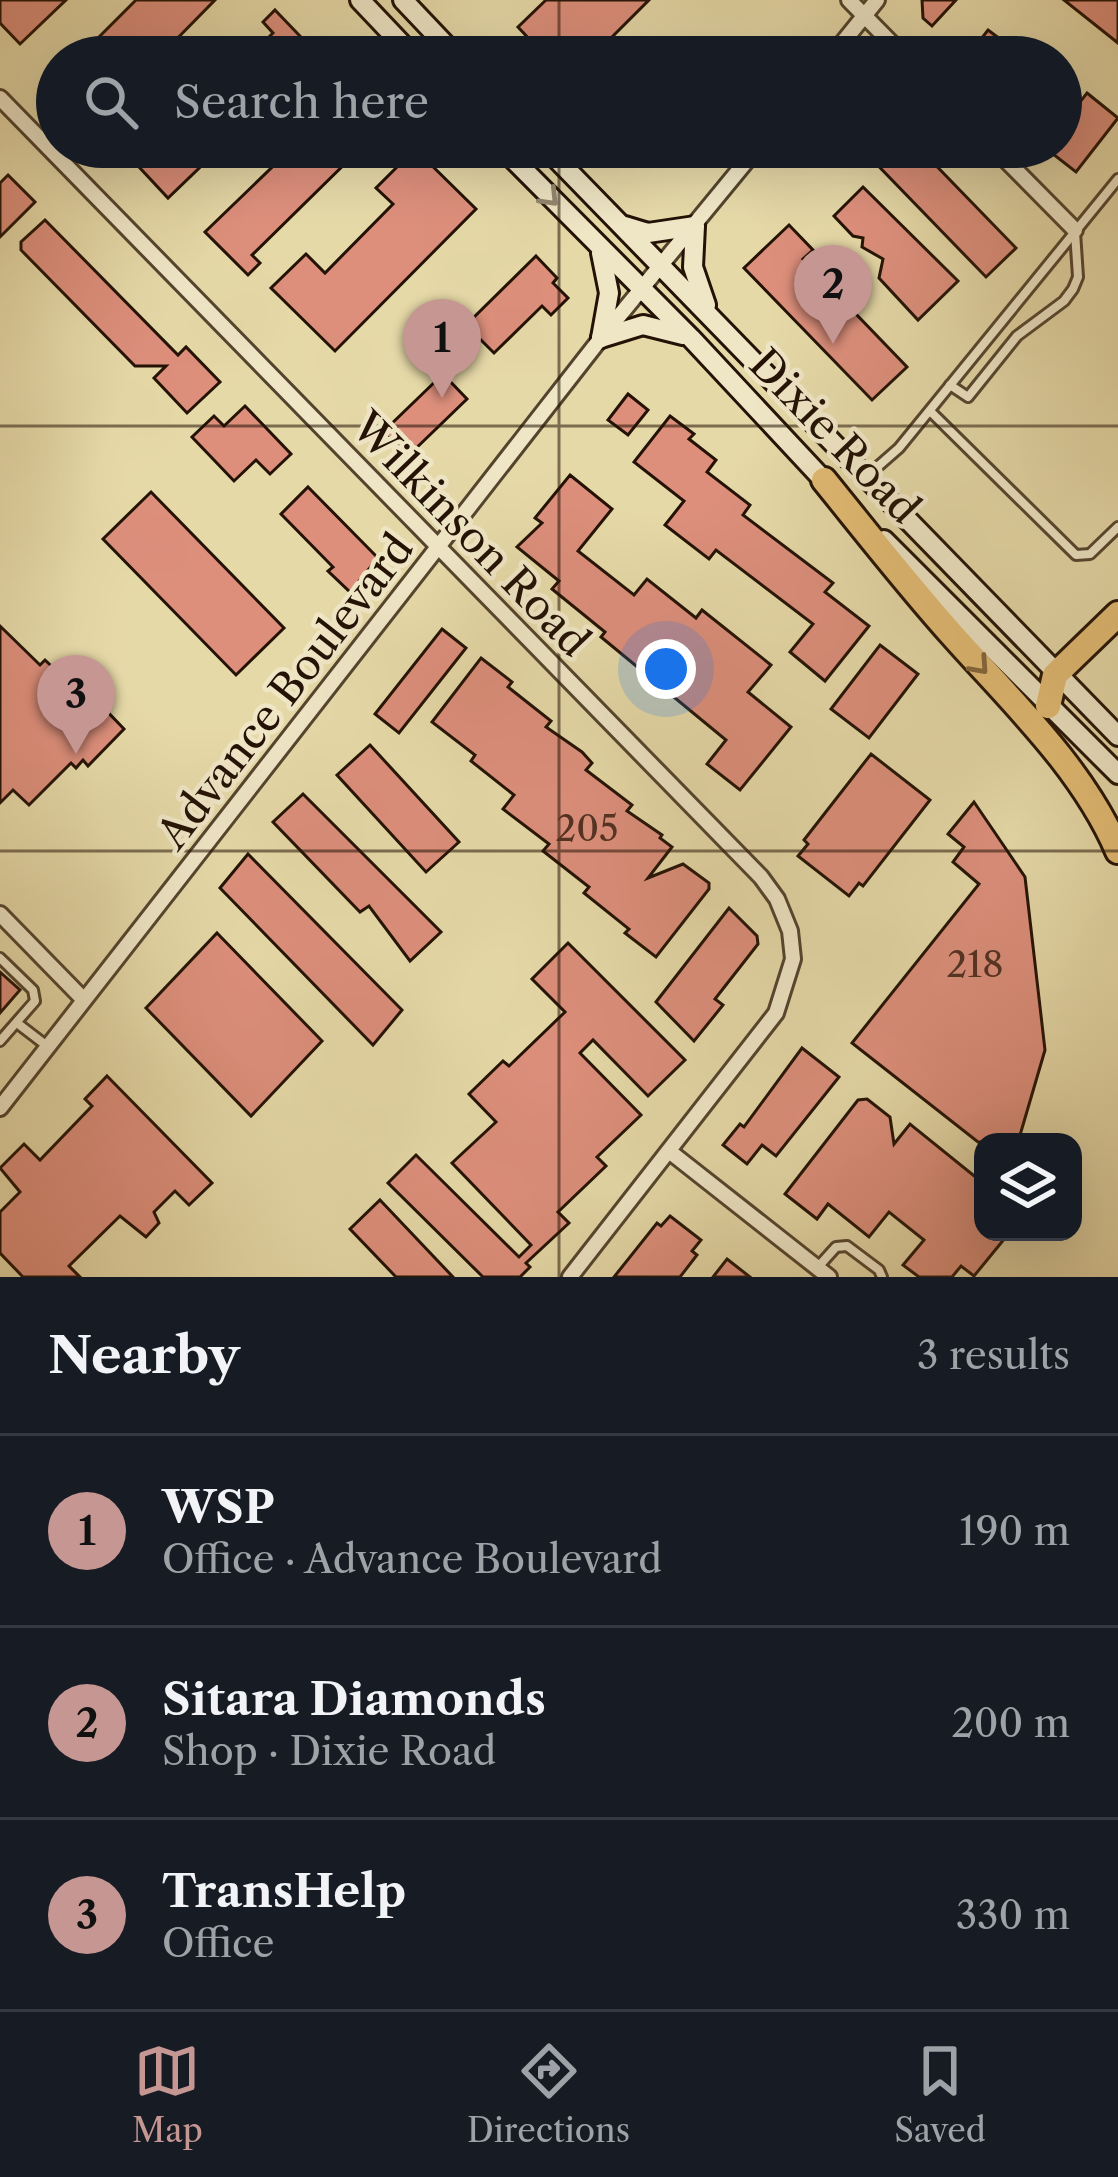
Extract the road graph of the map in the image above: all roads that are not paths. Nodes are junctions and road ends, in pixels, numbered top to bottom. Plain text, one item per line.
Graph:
1 (360, 0) edge
2 (403, 0) edge
3 (849, 0) edge
4 (877, 0) edge
5 (865, 16) junction
6 (394, 36) edge
7 (438, 36) edge
8 (848, 36) edge
9 (885, 36) edge
10 (0, 98) edge
11 (36, 135) edge
12 (68, 168) edge
13 (521, 168) edge
14 (564, 168) edge
15 (741, 168) edge
16 (1014, 168) edge
17 (1118, 179) edge
18 (614, 222) junction
19 (694, 226) junction
20 (1075, 230) junction
21 (600, 249) junction
22 (662, 267) junction
23 (642, 291) junction
24 (710, 317) junction
25 (601, 338) junction
26 (691, 338) junction
27 (950, 385) junction
28 (930, 411) junction
29 (866, 477) junction
30 (824, 480) junction
31 (1118, 527) edge
32 (439, 550) junction
33 (1118, 614) edge
34 (1055, 676) junction
35 (1048, 706) junction
36 (1118, 736) edge
37 (1118, 774) edge
38 (1118, 851) edge
39 (0, 914) edge
40 (0, 958) edge
41 (83, 999) junction
42 (16, 1023) junction
43 (0, 1041) edge
44 (47, 1046) junction
45 (0, 1108) edge
46 (669, 1150) junction
47 (824, 1272) edge
48 (570, 1277) edge
49 (882, 1277) edge

1 - 6 main road
2 - 7 main road
3 - 5 street
4 - 5 street
5 - 8 street
5 - 9 street
10 - 11 street, Wilkinson Road
12 - 32 street, Wilkinson Road
13 -> 21 main road, Dixie Road
14 - 18 main road, Dixie Road
15 - 19 street, Advance Boulevard
16 - 20 street
17 - 20 lane
18 - 19 main road
18 - 22 main road, Dixie Road
19 - 22 street, Advance Boulevard
19 - 24 main road
20 - 27 lane
20 - 27 lane
21 - 23 main road, Dixie Road
21 - 25 main road
22 - 23 street, Advance Boulevard
22 - 24 main road, Dixie Road
23 - 25 street, Advance Boulevard
23 - 26 main road, Dixie Road
24 - 29 main road, Dixie Road
25 - 26 main road
25 - 32 street, Advance Boulevard
26 - 30 main road, Dixie Road
27 - 28 lane
28 - 29 lane
28 - 31 lane
29 - 34 main road, Dixie Road
30 - 35 main road, Dixie Road
30 -> 38 highway
32 - 41 street, Advance Boulevard
32 - 46 street, Wilkinson Road
33 - 34 highway
34 - 35 highway
34 - 36 main road, Dixie Road
35 - 37 main road, Dixie Road
39 - 41 street
40 - 42 lane
41 - 44 street, Advance Boulevard
42 - 43 lane
42 - 44 lane
44 - 45 street, Advance Boulevard
46 - 47 street
46 - 48 street, Wilkinson Road
47 - 49 lane

